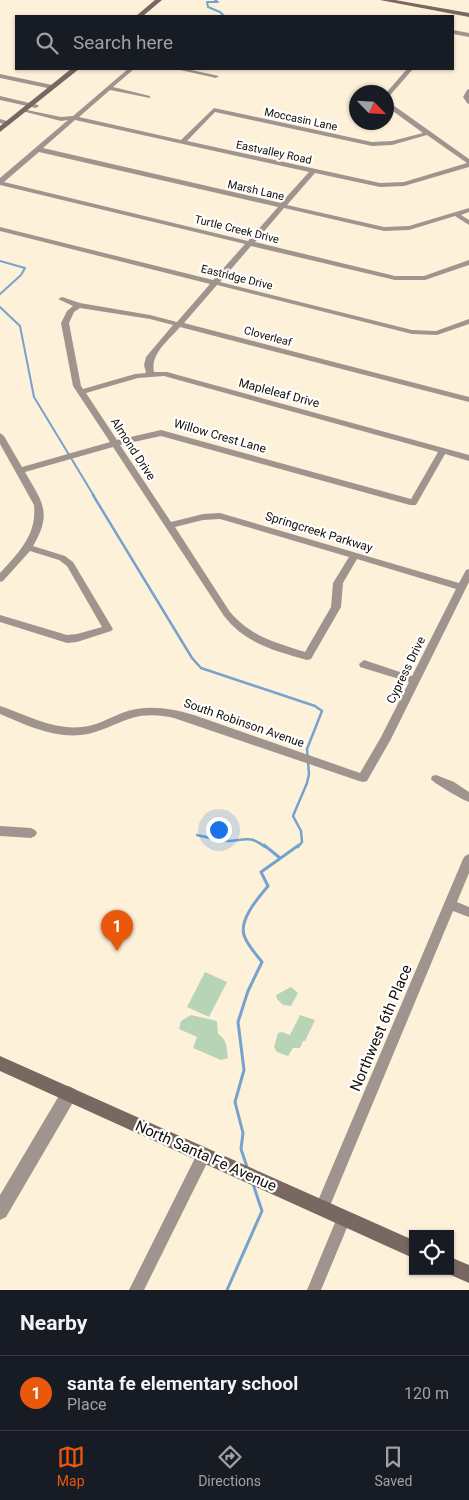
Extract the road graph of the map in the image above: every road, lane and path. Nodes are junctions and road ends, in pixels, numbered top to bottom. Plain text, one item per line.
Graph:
1 (159, 0) edge
2 (383, 0) edge
3 (140, 15) edge
4 (469, 15) edge
5 (454, 32) edge
6 (469, 35) edge
7 (74, 70) edge
8 (130, 70) edge
9 (184, 70) edge
10 (409, 70) edge
11 (0, 76) edge
12 (216, 76) dead end
13 (52, 87) junction
14 (108, 88) junction
15 (394, 88) edge
16 (469, 91) edge
17 (148, 97) dead end
18 (0, 98) edge
19 (469, 102) edge
20 (27, 108) junction
21 (394, 109) edge
22 (73, 118) junction
23 (4, 122) edge
24 (0, 130) edge
25 (428, 133) junction
26 (182, 142) junction
27 (37, 150) junction
28 (469, 163) edge
29 (313, 170) junction
30 (0, 182) edge
31 (281, 206) junction
32 (469, 210) edge
33 (456, 214) junction
34 (469, 223) edge
35 (0, 229) edge
36 (250, 243) junction
37 (469, 262) edge
38 (214, 283) junction
39 (62, 299) dead end
40 (78, 305) junction
41 (468, 323) edge
42 (178, 324) junction
43 (150, 374) junction
44 (81, 392) junction
45 (469, 400) edge
46 (0, 436) edge
47 (115, 444) junction
48 (443, 451) junction
49 (469, 458) edge
50 (20, 470) junction
51 (169, 526) junction
52 (27, 547) junction
53 (354, 556) junction
54 (469, 572) edge
55 (0, 579) edge
56 (461, 587) junction
57 (0, 618) edge
58 (364, 664) dead end
59 (414, 680) junction
60 (0, 710) edge
61 (363, 778) joint
62 (436, 779) dead end
63 (469, 798) edge
64 (0, 830) edge
65 (31, 833) dead end
66 (469, 860) edge
67 (450, 905) junction
68 (469, 912) edge
69 (0, 1063) edge
70 (69, 1094) junction
71 (204, 1154) junction
72 (322, 1208) junction
73 (0, 1212) edge
74 (344, 1218) junction
75 (409, 1247) edge
76 (454, 1268) edge
77 (469, 1274) edge
78 (136, 1290) edge
79 (314, 1290) edge

1 - 3 main road
2 - 4 main road
5 - 6 street
7 - 13 main road
8 - 14 street
9 - 12 street
10 - 15 street
11 - 13 street
13 - 20 main road
14 - 17 street
14 - 22 street
16 - 19 street
18 - 20 street, Eastvalley Road
20 - 22 street, Eastvalley Road
20 - 23 main road
21 - 25 street
22 - 26 street, Eastvalley Road
22 - 27 street
23 - 24 main road
25 - 26 street, Moccasin Lane
25 - 28 street
26 - 29 street, Eastvalley Road
27 - 30 street
27 - 31 street, Marsh Lane
28 - 29 street, Eastvalley Road
29 - 31 street
30 - 36 street, Turtle Creek Drive
31 - 33 street, Marsh Lane
31 - 36 street
32 - 33 street, Marsh Lane
33 - 34 street
35 - 38 street, Eastridge Drive
36 - 37 street, Turtle Creek Drive
36 - 38 street
38 - 41 street, Eastridge Drive
38 - 42 street
39 - 40 street, Cloverleaf
40 - 42 street, Cloverleaf
40 - 44 street, Almond Drive
42 - 43 street
42 - 45 street, Cloverleaf
43 - 44 street, Mapleleaf Drive
43 - 48 street, Mapleleaf Drive
44 - 47 street, Almond Drive
46 - 50 street
47 - 48 street, Willow Crest Lane
47 - 50 street, Willow Crest Lane
47 - 51 street, Almond Drive
48 - 49 street, Mapleleaf Drive
50 - 52 street
51 - 53 street, Springcreek Parkway
51 - 53 street, Almond Drive
52 - 55 street
52 - 57 street
53 - 56 street, Springcreek Parkway
54 - 56 street, Cypress Drive
56 - 59 street, Cypress Drive
58 - 59 street
59 - 61 street, Cypress Drive
60 - 61 street, South Robinson Avenue
62 - 63 street
64 - 65 street
66 - 67 street, Northwest 6th Place
67 - 68 street
67 - 72 street, Northwest 6th Place
69 - 70 main road, North Santa Fe Avenue
70 - 71 main road, North Santa Fe Avenue
70 - 73 street
71 - 72 main road, North Santa Fe Avenue
71 - 78 street
72 - 74 main road, North Santa Fe Avenue
74 - 75 main road, North Santa Fe Avenue
74 - 79 street
76 - 77 main road

